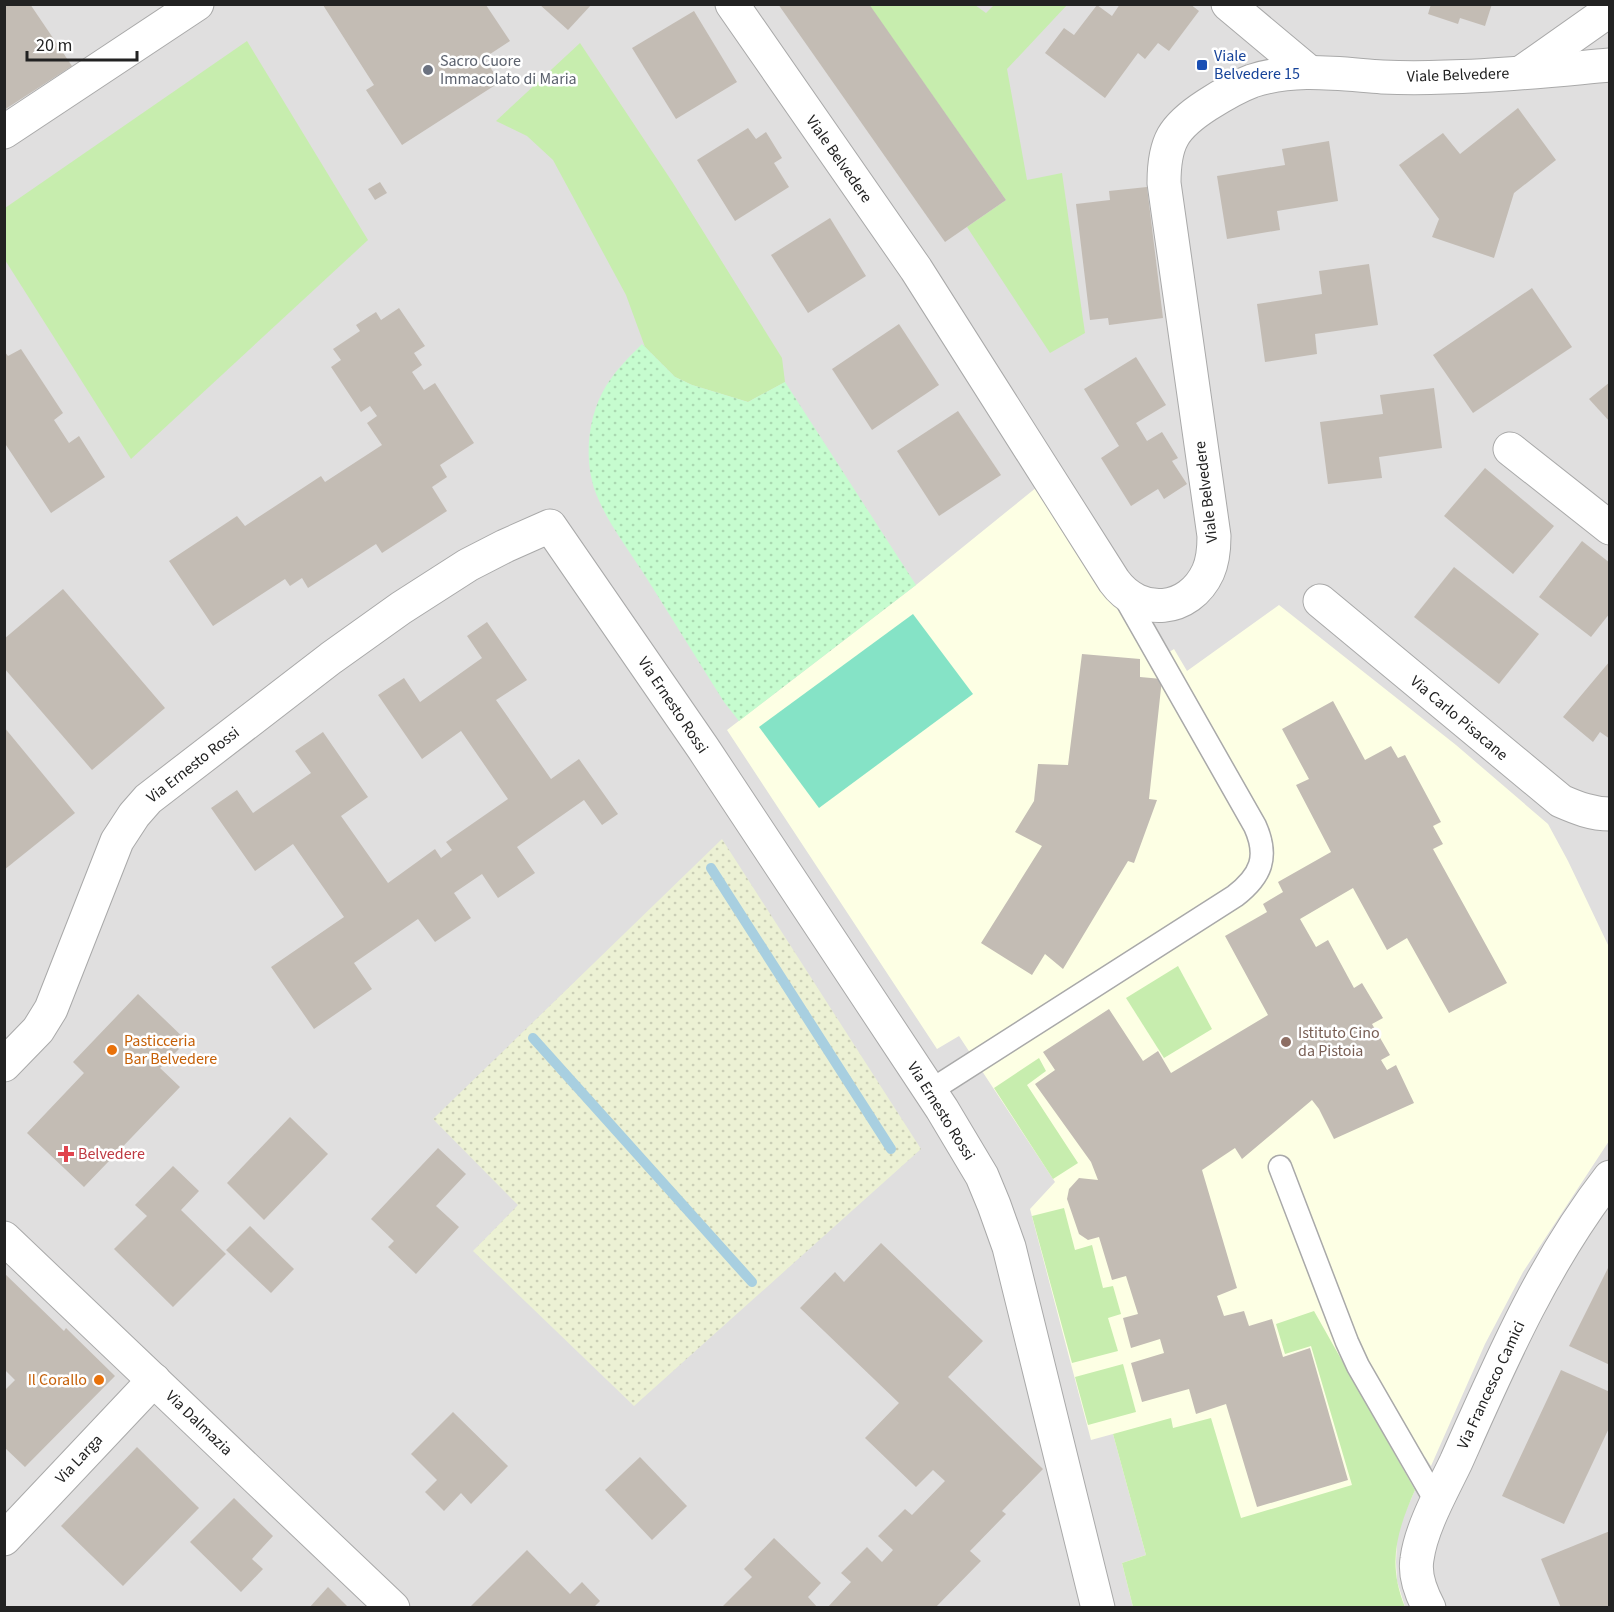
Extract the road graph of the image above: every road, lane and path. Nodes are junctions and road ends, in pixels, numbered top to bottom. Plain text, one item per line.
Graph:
1 (196, 4) edge
2 (732, 4) edge
3 (1228, 4) edge
4 (1610, 10) edge
5 (1610, 65) edge
6 (1309, 72) junction
7 (1521, 74) junction
8 (4, 132) edge
9 (1510, 449) dead end
10 (1610, 528) edge
11 (1122, 592) junction
12 (1320, 601) dead end
13 (1610, 814) edge
14 (4, 1065) edge
15 (930, 1091) junction
16 (1280, 1167) dead end
17 (1610, 1177) edge
18 (4, 1238) edge
19 (154, 1380) junction
20 (1437, 1503) junction
21 (7, 1530) edge
22 (393, 1608) edge
23 (1098, 1608) edge
24 (1429, 1608) edge

1 - 8 street
2 - 11 street, Viale Belvedere
3 - 6 street
4 - 7 street
5 - 7 street, Viale Belvedere
6 - 7 street, Viale Belvedere
6 - 11 street, Viale Belvedere
9 - 10 street
11 - 15 lane
12 - 13 street, Via Carlo Pisacane
14 - 15 street, Via Ernesto Rossi
15 - 23 street, Via Ernesto Rossi
16 - 20 lane
17 - 20 street, Via Francesco Camici
18 - 19 street, Via Dalmazia
19 - 21 street, Via Larga
19 - 22 street, Via Dalmazia
20 - 24 street, Via Francesco Camici

